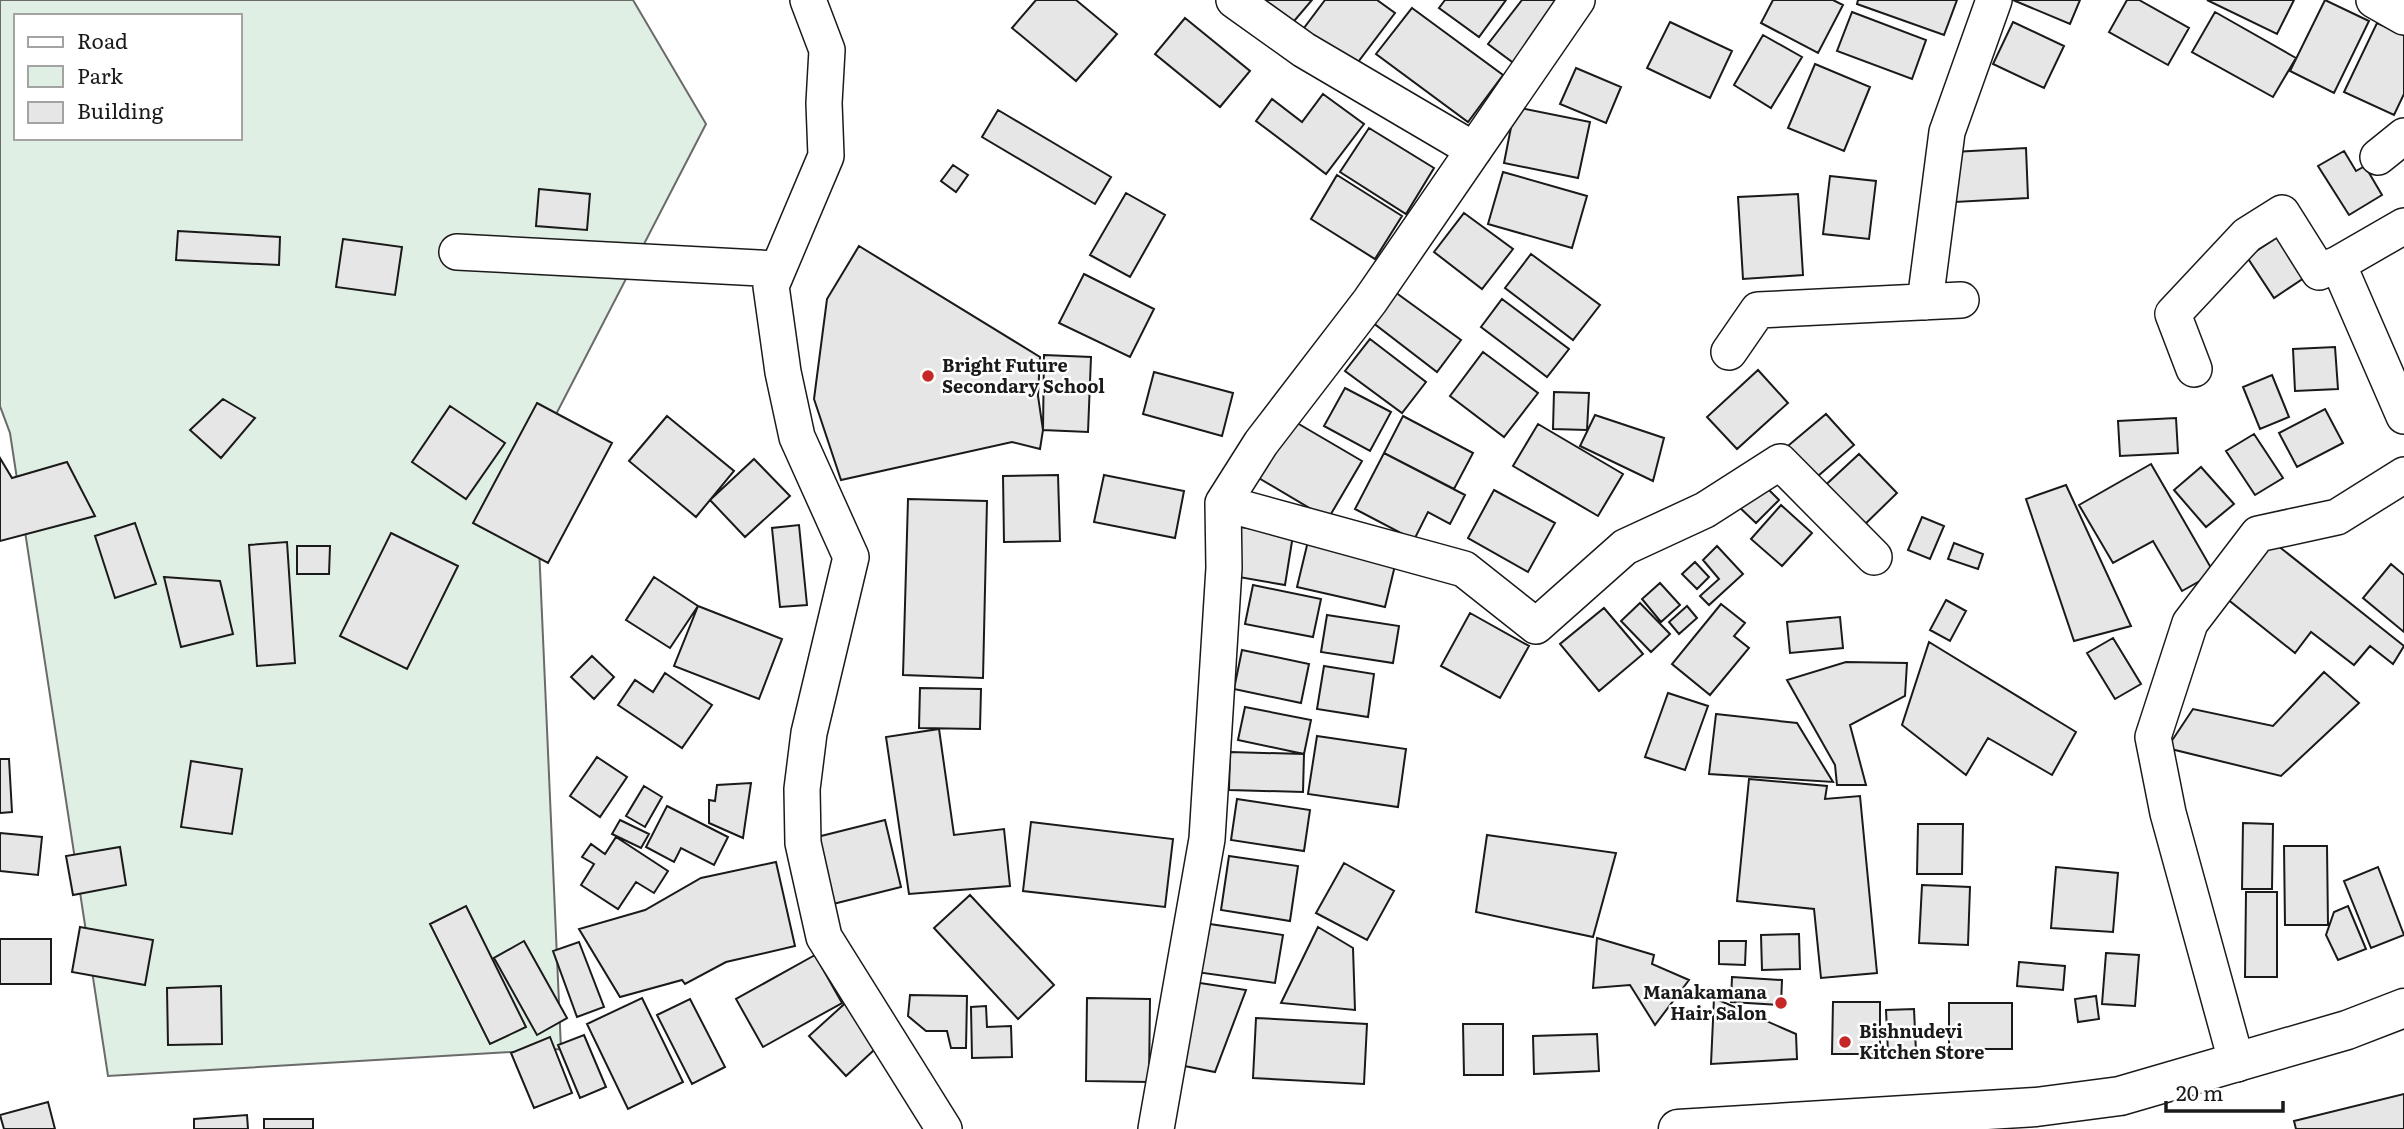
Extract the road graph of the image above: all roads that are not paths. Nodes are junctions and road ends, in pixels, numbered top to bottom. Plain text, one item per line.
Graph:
1 (808, 0) edge
2 (1234, 0) edge
3 (1994, 0) edge
4 (2374, 0) edge
5 (1574, 1) edge
6 (2404, 17) edge
7 (1474, 150) junction
8 (2404, 226) edge
9 (457, 252) dead end
10 (2338, 264) junction
11 (778, 269) junction
12 (1961, 300) dead end
13 (1925, 302) junction
14 (1729, 352) dead end
15 (2194, 369) dead end
16 (2404, 416) edge
17 (2404, 475) edge
18 (1223, 503) junction
19 (1874, 557) dead end
20 (2404, 1008) edge
21 (2237, 1064) junction
22 (944, 1129) edge
23 (1156, 1129) edge
24 (1678, 1129) edge

1 - 11 street
2 - 7 street
3 - 13 street
4 - 6 street
5 - 7 street
7 - 18 street
8 - 10 street
9 - 11 street
10 - 15 street
10 - 16 street
11 - 22 street
12 - 13 street
13 - 14 street
17 - 21 street
18 - 19 street
18 - 23 street
20 - 21 highway
21 - 24 highway

